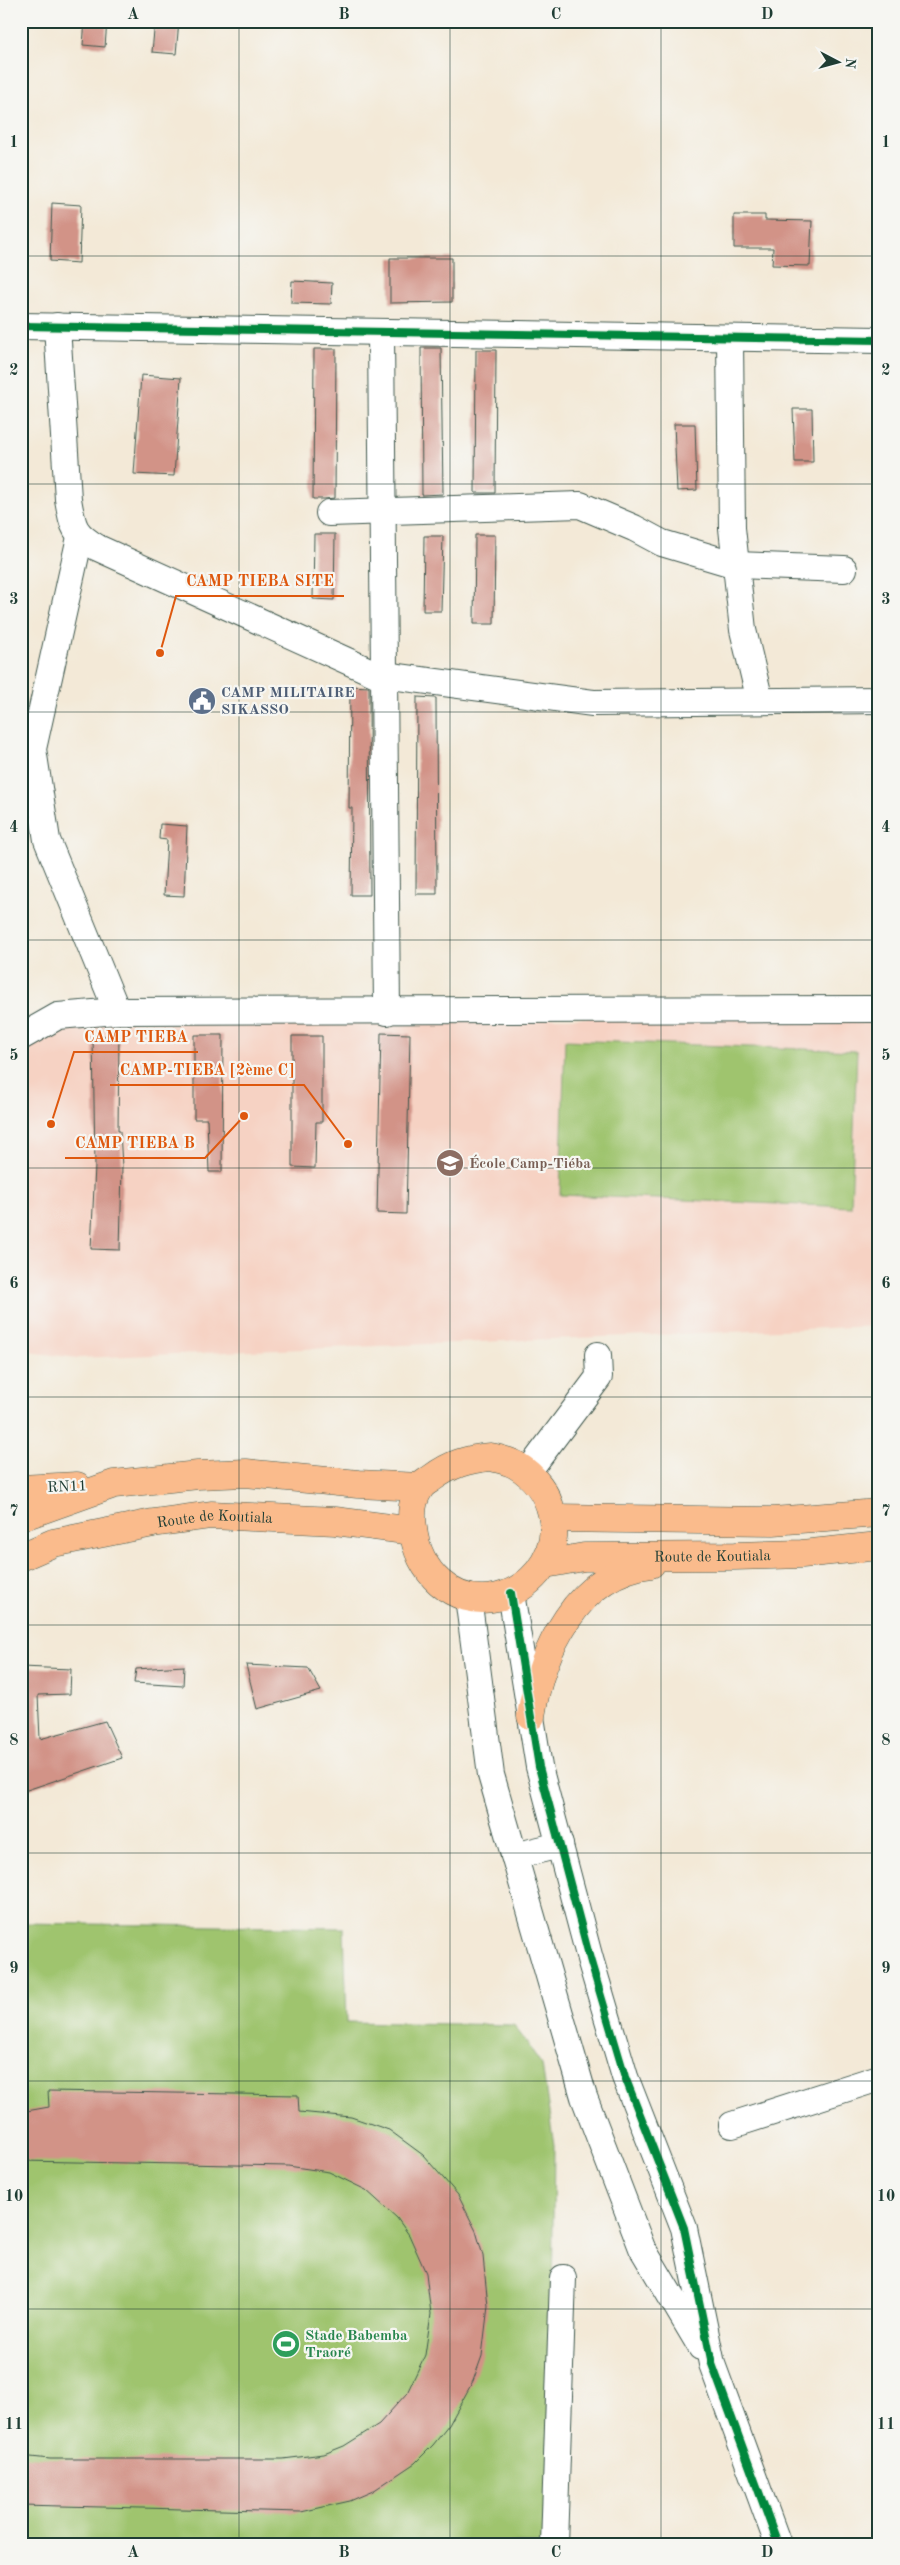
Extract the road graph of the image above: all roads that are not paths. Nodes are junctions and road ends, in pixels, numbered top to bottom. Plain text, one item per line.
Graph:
1 (21, 326) edge
2 (57, 326) junction
3 (381, 334) junction
4 (730, 339) junction
5 (879, 340) edge
6 (382, 511) junction
7 (329, 513) dead end
8 (80, 537) junction
9 (736, 565) junction
10 (844, 568) dead end
11 (384, 675) junction
12 (879, 681) edge
13 (870, 700) edge
14 (760, 701) junction
15 (879, 1009) edge
16 (117, 1011) junction
17 (386, 1012) junction
18 (21, 1037) edge
19 (598, 1355) dead end
20 (527, 1473) junction
21 (114, 1484) junction
22 (420, 1487) junction
23 (21, 1489) edge
24 (879, 1513) edge
25 (21, 1517) edge
26 (554, 1518) junction
27 (413, 1531) junction
28 (879, 1546) edge
29 (734, 1556) junction
30 (21, 1557) edge
31 (545, 1564) junction
32 (511, 1593) junction
33 (468, 1597) junction
34 (531, 1716) junction
35 (560, 1845) junction
36 (514, 1856) junction
37 (879, 2078) edge
38 (732, 2125) dead end
39 (563, 2278) dead end
40 (712, 2364) junction
41 (554, 2544) edge
42 (778, 2544) edge

1 - 2 street
2 - 3 street
2 - 8 street
3 - 4 street
3 - 6 street
4 - 5 street
4 - 9 street
6 - 7 street
6 - 9 street
6 - 11 street
8 - 11 street
8 - 16 street
9 - 10 street
9 - 14 street
11 - 14 street
11 - 17 street
12 - 13 street
13 - 14 street
15 - 17 street
16 - 17 street
16 - 18 street
19 - 20 street
20 - 22 main road
20 - 26 main road
21 - 22 main road, RN11
21 - 23 main road, RN11 / RN11
21 - 25 main road, RN11
22 - 27 main road
24 - 26 main road
26 - 31 main road
27 - 30 main road, Route de Koutiala
27 - 33 main road
28 - 29 main road, Route de Koutiala
29 - 31 main road, Route de Koutiala
29 - 34 main road
31 - 32 main road
32 - 33 main road
32 - 34 street
33 - 36 street
34 - 35 street
35 - 36 street
35 - 40 street
36 - 40 street
37 - 38 street
39 - 41 street
40 - 42 street

